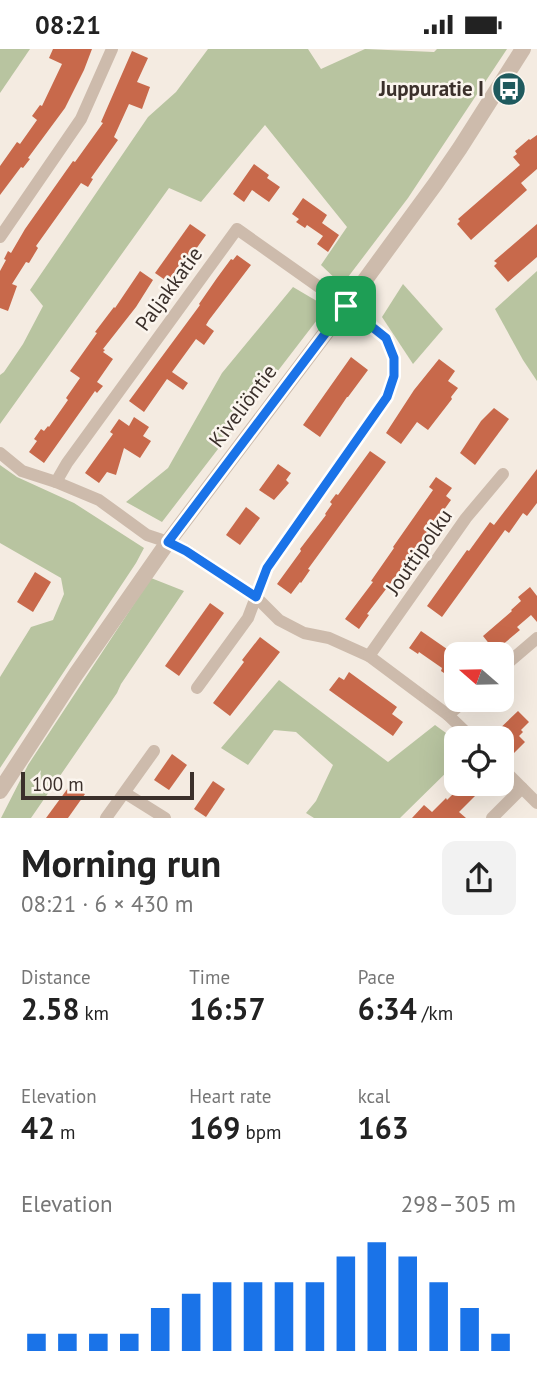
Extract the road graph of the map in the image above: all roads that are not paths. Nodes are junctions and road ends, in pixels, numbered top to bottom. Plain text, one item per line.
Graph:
1 (112, 49) edge
2 (523, 49) edge
3 (0, 237) edge
4 (346, 306) junction
5 (0, 453) edge
6 (503, 474) dead end
7 (56, 482) junction
8 (168, 542) junction
9 (256, 597) junction
10 (537, 638) edge
11 (369, 656) junction
12 (514, 658) edge
13 (197, 688) dead end
14 (452, 712) edge
15 (449, 715) junction
16 (460, 726) edge
17 (154, 751) dead end
18 (514, 780) edge
19 (522, 788) junction
20 (0, 791) edge
21 (125, 793) junction
22 (537, 803) edge
23 (106, 818) edge
24 (166, 818) edge
25 (492, 818) edge

1 - 3 street
2 - 4 street, Kiveliöntie
4 - 7 street, Paljakkatie
4 - 8 street, Kiveliöntie
4 - 9 street
5 - 7 street
6 - 11 street, Jouttipolku
7 - 8 street
8 - 9 street
8 - 20 street, Kiveliöntie
9 - 11 street
9 - 13 street
10 - 12 street
11 - 15 street
14 - 15 street
15 - 16 street
17 - 21 street
18 - 19 street
19 - 22 street
19 - 25 street
21 - 23 street
21 - 24 street

